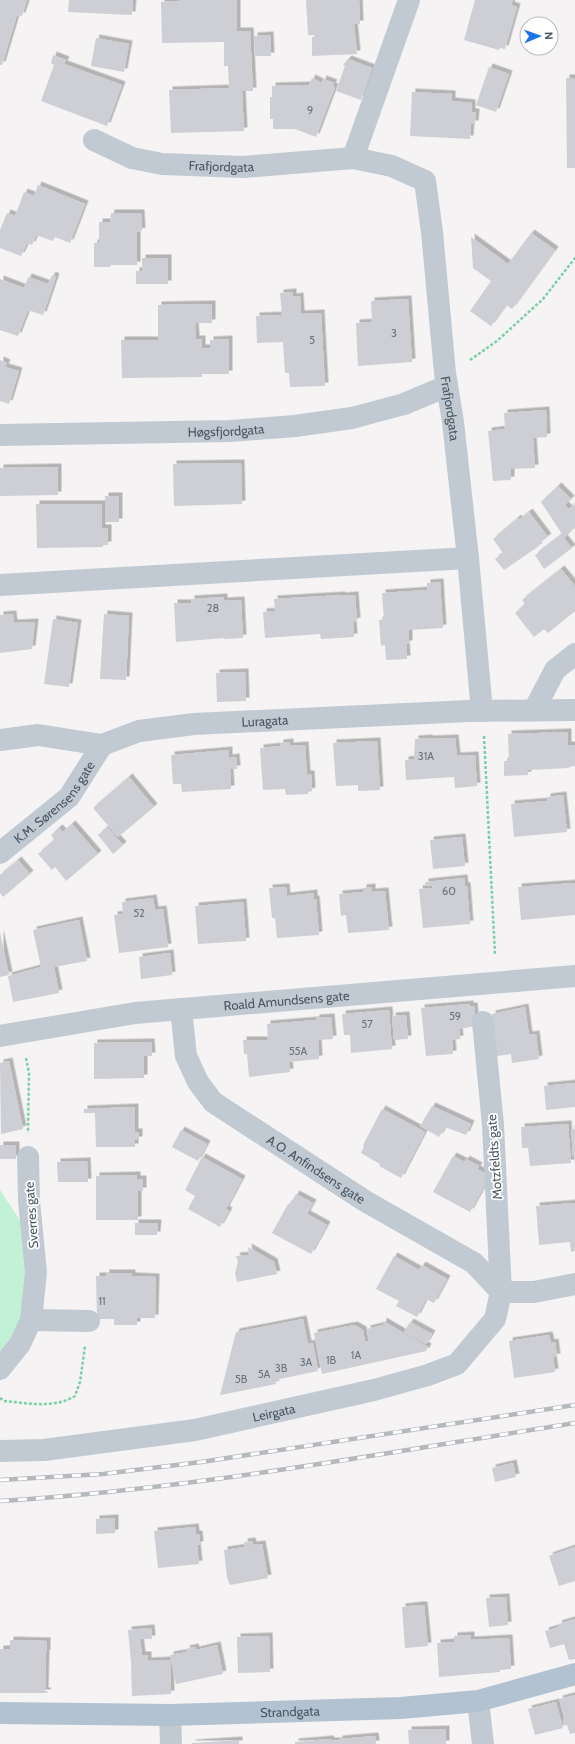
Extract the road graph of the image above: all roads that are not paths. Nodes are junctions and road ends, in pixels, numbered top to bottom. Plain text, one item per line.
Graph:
1 (409, 0) edge
2 (94, 140) dead end
3 (354, 158) junction
4 (446, 380) junction
5 (0, 435) edge
6 (468, 558) junction
7 (0, 585) edge
8 (575, 654) edge
9 (534, 710) junction
10 (575, 710) edge
11 (482, 711) junction
12 (0, 740) edge
13 (102, 745) junction
14 (0, 853) edge
15 (575, 976) edge
16 (181, 1009) junction
17 (483, 1022) dead end
18 (0, 1036) edge
19 (28, 1157) road end
20 (575, 1284) edge
21 (501, 1292) junction
22 (31, 1320) junction
23 (89, 1321) road end
24 (0, 1369) edge
25 (0, 1451) edge
26 (575, 1674) edge
27 (478, 1701) junction
28 (0, 1713) edge
29 (170, 1715) junction
30 (171, 1744) edge
31 (483, 1744) edge

1 - 3 street
2 - 3 street, Frafjordgata
3 - 4 street, Frafjordgata
4 - 5 street, Høgsfjordgata
4 - 6 street, Frafjordgata
6 - 7 street
6 - 11 street, Frafjordgata
8 - 9 street
9 - 10 street, Luragata
9 - 11 street, Luragata
11 - 13 street, Luragata
12 - 13 street, Luragata
13 - 14 street, K.M. Sørensens gate
15 - 16 street, Roald Amundsens gate
16 - 18 street, Roald Amundsens gate
16 - 21 street, A.O. Anfindsens gate
17 - 21 street, Motzfeldts gate
19 - 22 street, Sverres gate
20 - 21 street
21 - 25 street, Leirgata
22 - 23 street
22 - 24 street, Sverres gate
26 - 27 main road, Strandgata
27 - 29 main road, Strandgata
27 - 31 street
28 - 29 main road, Strandgata
29 - 30 street

